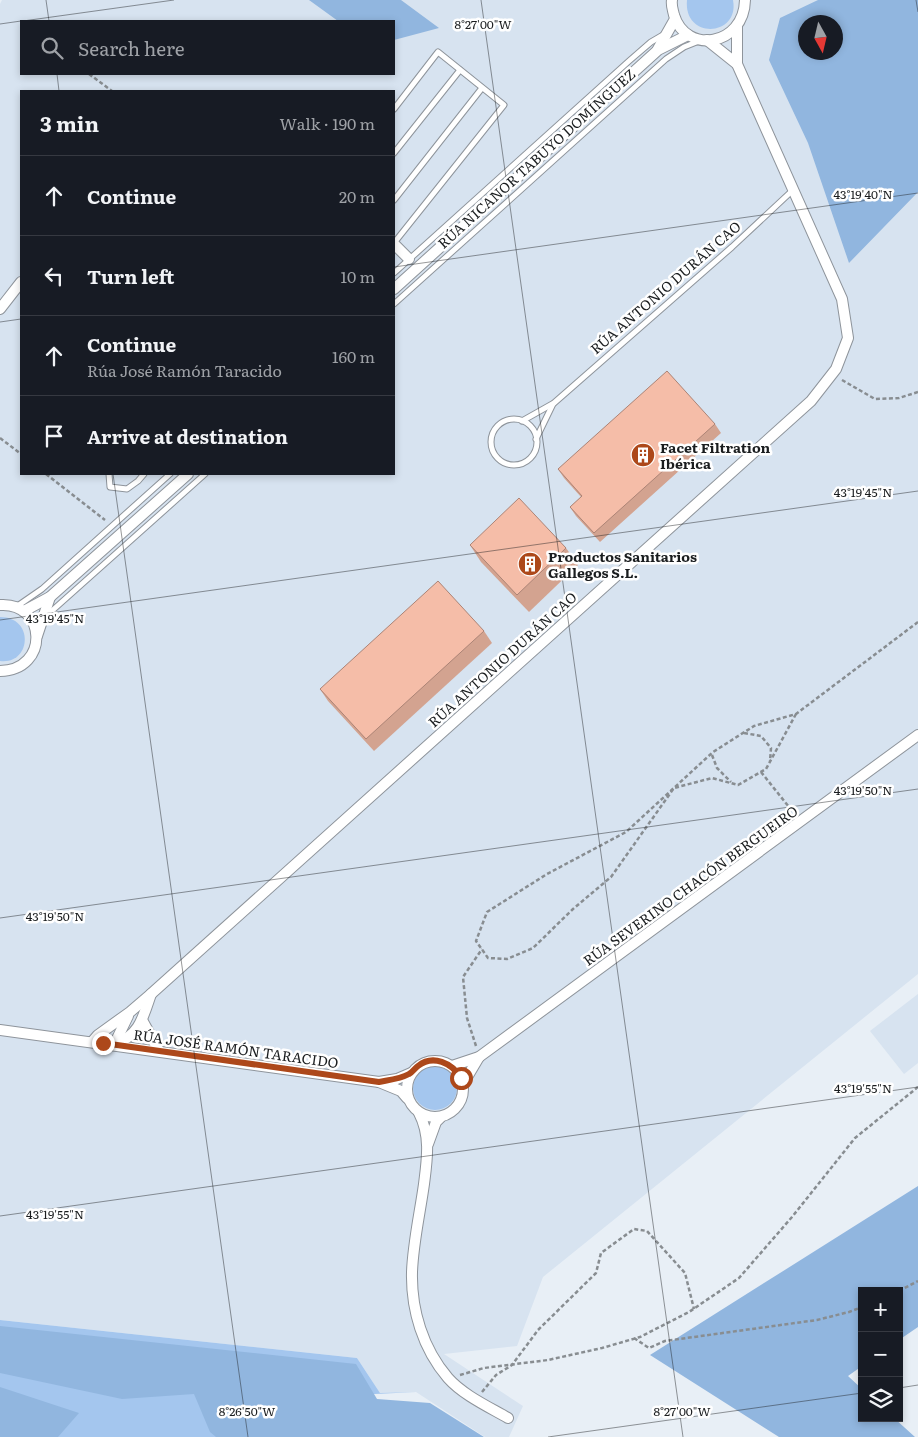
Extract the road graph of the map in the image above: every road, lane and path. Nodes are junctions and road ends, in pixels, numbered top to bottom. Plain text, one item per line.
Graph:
1 (745, 0) edge
2 (671, 2) edge
3 (676, 19) junction
4 (737, 27) junction
5 (668, 32) junction
6 (688, 35) junction
7 (704, 40) junction
8 (658, 50) junction
9 (737, 64) junction
10 (460, 70) junction
11 (90, 75) edge
12 (482, 88) junction
13 (111, 90) edge
14 (395, 107) edge
15 (395, 152) edge
16 (794, 190) junction
17 (395, 199) edge
18 (395, 242) edge
19 (395, 244) edge
20 (409, 258) junction
21 (395, 271) edge
22 (20, 283) edge
23 (395, 288) edge
24 (395, 303) edge
25 (0, 309) edge
26 (832, 374) junction
27 (918, 392) edge
28 (554, 403) junction
29 (522, 421) junction
30 (0, 438) edge
31 (536, 439) junction
32 (20, 453) edge
33 (47, 475) edge
34 (109, 475) edge
35 (143, 475) edge
36 (169, 475) edge
37 (187, 475) edge
38 (204, 475) edge
39 (112, 526) junction
40 (50, 598) junction
41 (0, 605) edge
42 (20, 609) junction
43 (42, 619) junction
44 (918, 622) edge
45 (37, 636) junction
46 (0, 671) edge
47 (796, 714) junction
48 (744, 732) junction
49 (918, 736) edge
50 (711, 754) junction
51 (770, 763) junction
52 (761, 772) junction
53 (732, 784) junction
54 (674, 788) junction
55 (800, 822) junction
56 (482, 949) junction
57 (151, 994) junction
58 (130, 1012) junction
59 (142, 1020) junction
60 (0, 1030) edge
61 (92, 1042) junction
62 (114, 1044) junction
63 (159, 1051) junction
64 (479, 1057) junction
65 (452, 1066) junction
66 (411, 1073) junction
67 (379, 1082) junction
68 (463, 1084) junction
69 (918, 1087) edge
70 (407, 1098) junction
71 (419, 1113) junction
72 (441, 1117) junction
73 (428, 1145) junction
74 (918, 1281) edge
75 (903, 1289) edge
76 (694, 1308) junction
77 (858, 1308) edge
78 (634, 1338) junction
79 (512, 1365) junction
80 (449, 1379) junction
81 (475, 1399) junction
82 (508, 1418) dead end

1 - 4 street, RÚA ANTONIO DURÁN CAO
2 - 3 street
3 - 5 street, RÚA NICANOR TABUYO DOMÍNGUEZ
3 - 6 street
4 - 7 street
4 - 9 street, RÚA ANTONIO DURÁN CAO
5 - 8 street, RÚA NICANOR TABUYO DOMÍNGUEZ
5 - 20 lane, RÚA NICANOR TABUYO DOMÍNGUEZ
6 - 7 street, RÚA ANTONIO DURÁN CAO
6 - 8 street, RÚA NICANOR TABUYO DOMÍNGUEZ
7 - 9 street, RÚA ANTONIO DURÁN CAO
7 - 24 lane, RÚA NICANOR TABUYO DOMÍNGUEZ
8 - 23 street, RÚA NICANOR TABUYO DOMÍNGUEZ
9 - 16 street, RÚA ANTONIO DURÁN CAO
10 - 12 lane
10 - 14 lane
10 - 15 lane
11 - 13 path
12 - 17 lane
12 - 18 lane
16 - 26 street, RÚA ANTONIO DURÁN CAO
16 - 28 lane, RÚA ANTONIO DURÁN CAO
19 - 20 street
20 - 21 lane, RÚA NICANOR TABUYO DOMÍNGUEZ
22 - 25 street
26 - 27 path
26 - 57 street, RÚA ANTONIO DURÁN CAO
28 - 29 lane
28 - 31 lane
29 - 31 lane
29 - 31 lane
30 - 32 path
33 - 39 path
34 - 35 lane
36 - 39 lane
37 - 40 street
38 - 43 lane
39 - 42 lane
40 - 42 street
40 - 43 street
41 - 42 street
42 - 45 street
43 - 45 street
44 - 47 path
45 - 46 street
47 - 48 path
47 - 51 path
48 - 50 path
48 - 51 path
49 - 55 street, RÚA SEVERINO CHACÓN BERGUEIRO
50 - 53 path
50 - 54 path
51 - 52 path
52 - 53 path
52 - 55 path
53 - 54 path
54 - 56 path
54 - 56 path
55 - 64 street, RÚA SEVERINO CHACÓN BERGUEIRO
56 - 64 path
57 - 58 street, RÚA ANTONIO DURÁN CAO
57 - 59 street, RÚA ANTONIO DURÁN CAO
58 - 61 street, RÚA ANTONIO DURÁN CAO
58 - 62 street, RÚA ANTONIO DURÁN CAO
59 - 62 street, RÚA ANTONIO DURÁN CAO
59 - 63 street
60 - 61 street, RÚA JOSÉ RAMÓN TARACIDO
61 - 62 street, RÚA JOSÉ RAMÓN TARACIDO
62 - 63 street, RÚA JOSÉ RAMÓN TARACIDO
63 - 67 street, RÚA JOSÉ RAMÓN TARACIDO
64 - 65 street, RÚA SEVERINO CHACÓN BERGUEIRO
64 - 68 street, RÚA SEVERINO CHACÓN BERGUEIRO
65 - 66 street
65 - 68 street
66 - 67 street, RÚA JOSÉ RAMÓN TARACIDO
66 - 70 street
67 - 70 street, RÚA JOSÉ RAMÓN TARACIDO
68 - 72 street
69 - 76 path
70 - 71 street
71 - 72 street
71 - 73 street
72 - 73 street
73 - 80 street
74 - 75 path
76 - 78 path
76 - 79 path
77 - 78 path
78 - 79 path
79 - 80 path
79 - 81 path
80 - 81 street
81 - 82 street

